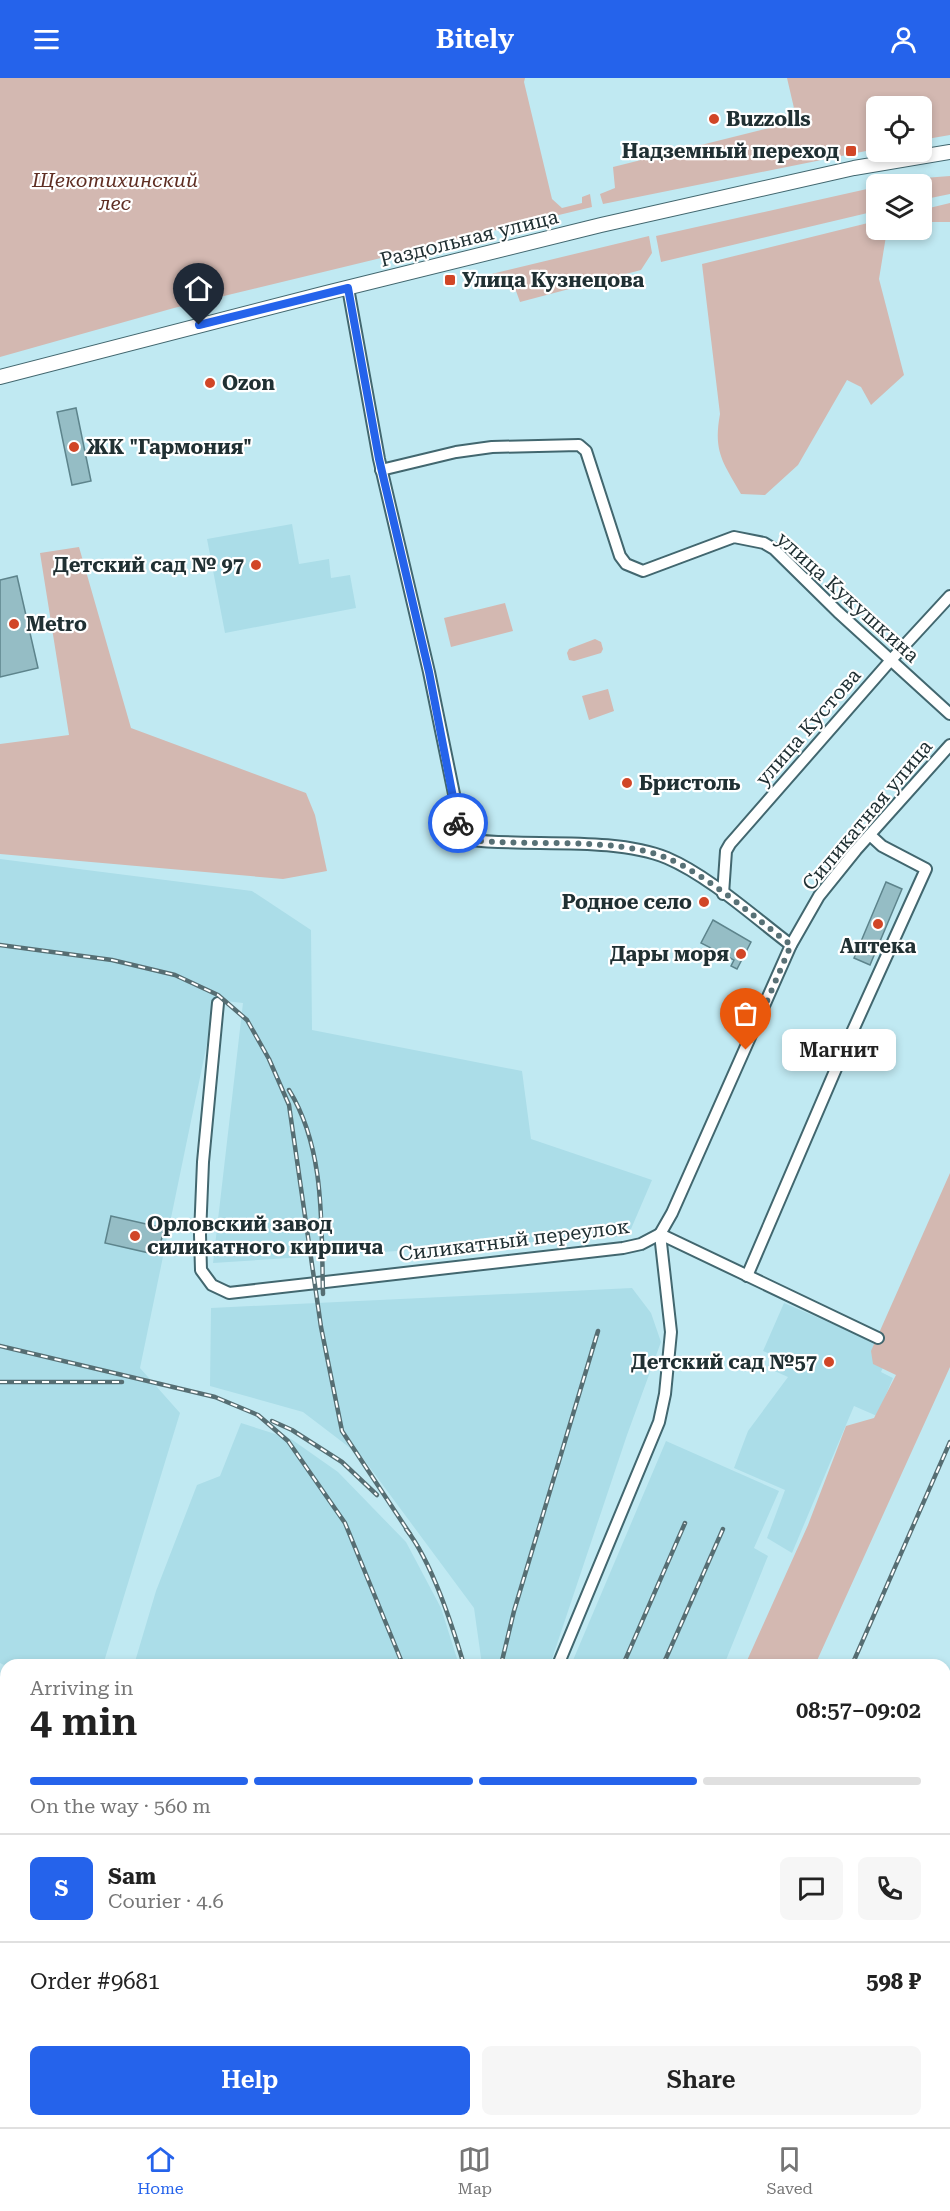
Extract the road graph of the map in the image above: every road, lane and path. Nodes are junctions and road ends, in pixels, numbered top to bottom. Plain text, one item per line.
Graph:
1 (950, 152) edge
2 (348, 288) junction
3 (0, 377) edge
4 (381, 470) junction
5 (950, 596) edge
6 (891, 660) junction
7 (950, 714) edge
8 (950, 745) edge
9 (870, 835) junction
10 (723, 894) junction
11 (791, 945) junction
12 (218, 1003) dead end
13 (660, 1234) junction
14 (747, 1276) junction
15 (878, 1338) dead end
16 (560, 1659) edge

1 - 2 main road, Раздольная улица
2 - 3 main road, Раздольная улица
2 - 4 street
4 - 6 street, улица Кукушкина
4 - 10 street
5 - 6 street, улица Кустова
6 - 7 street, улица Кукушкина
6 - 10 street, улица Кустова
8 - 9 street, Силикатная улица
9 - 11 street, Силикатная улица
9 - 14 street
10 - 11 street
11 - 13 street, Силикатная улица
12 - 13 street, Силикатный переулок
13 - 14 street
13 - 16 street
14 - 15 street

